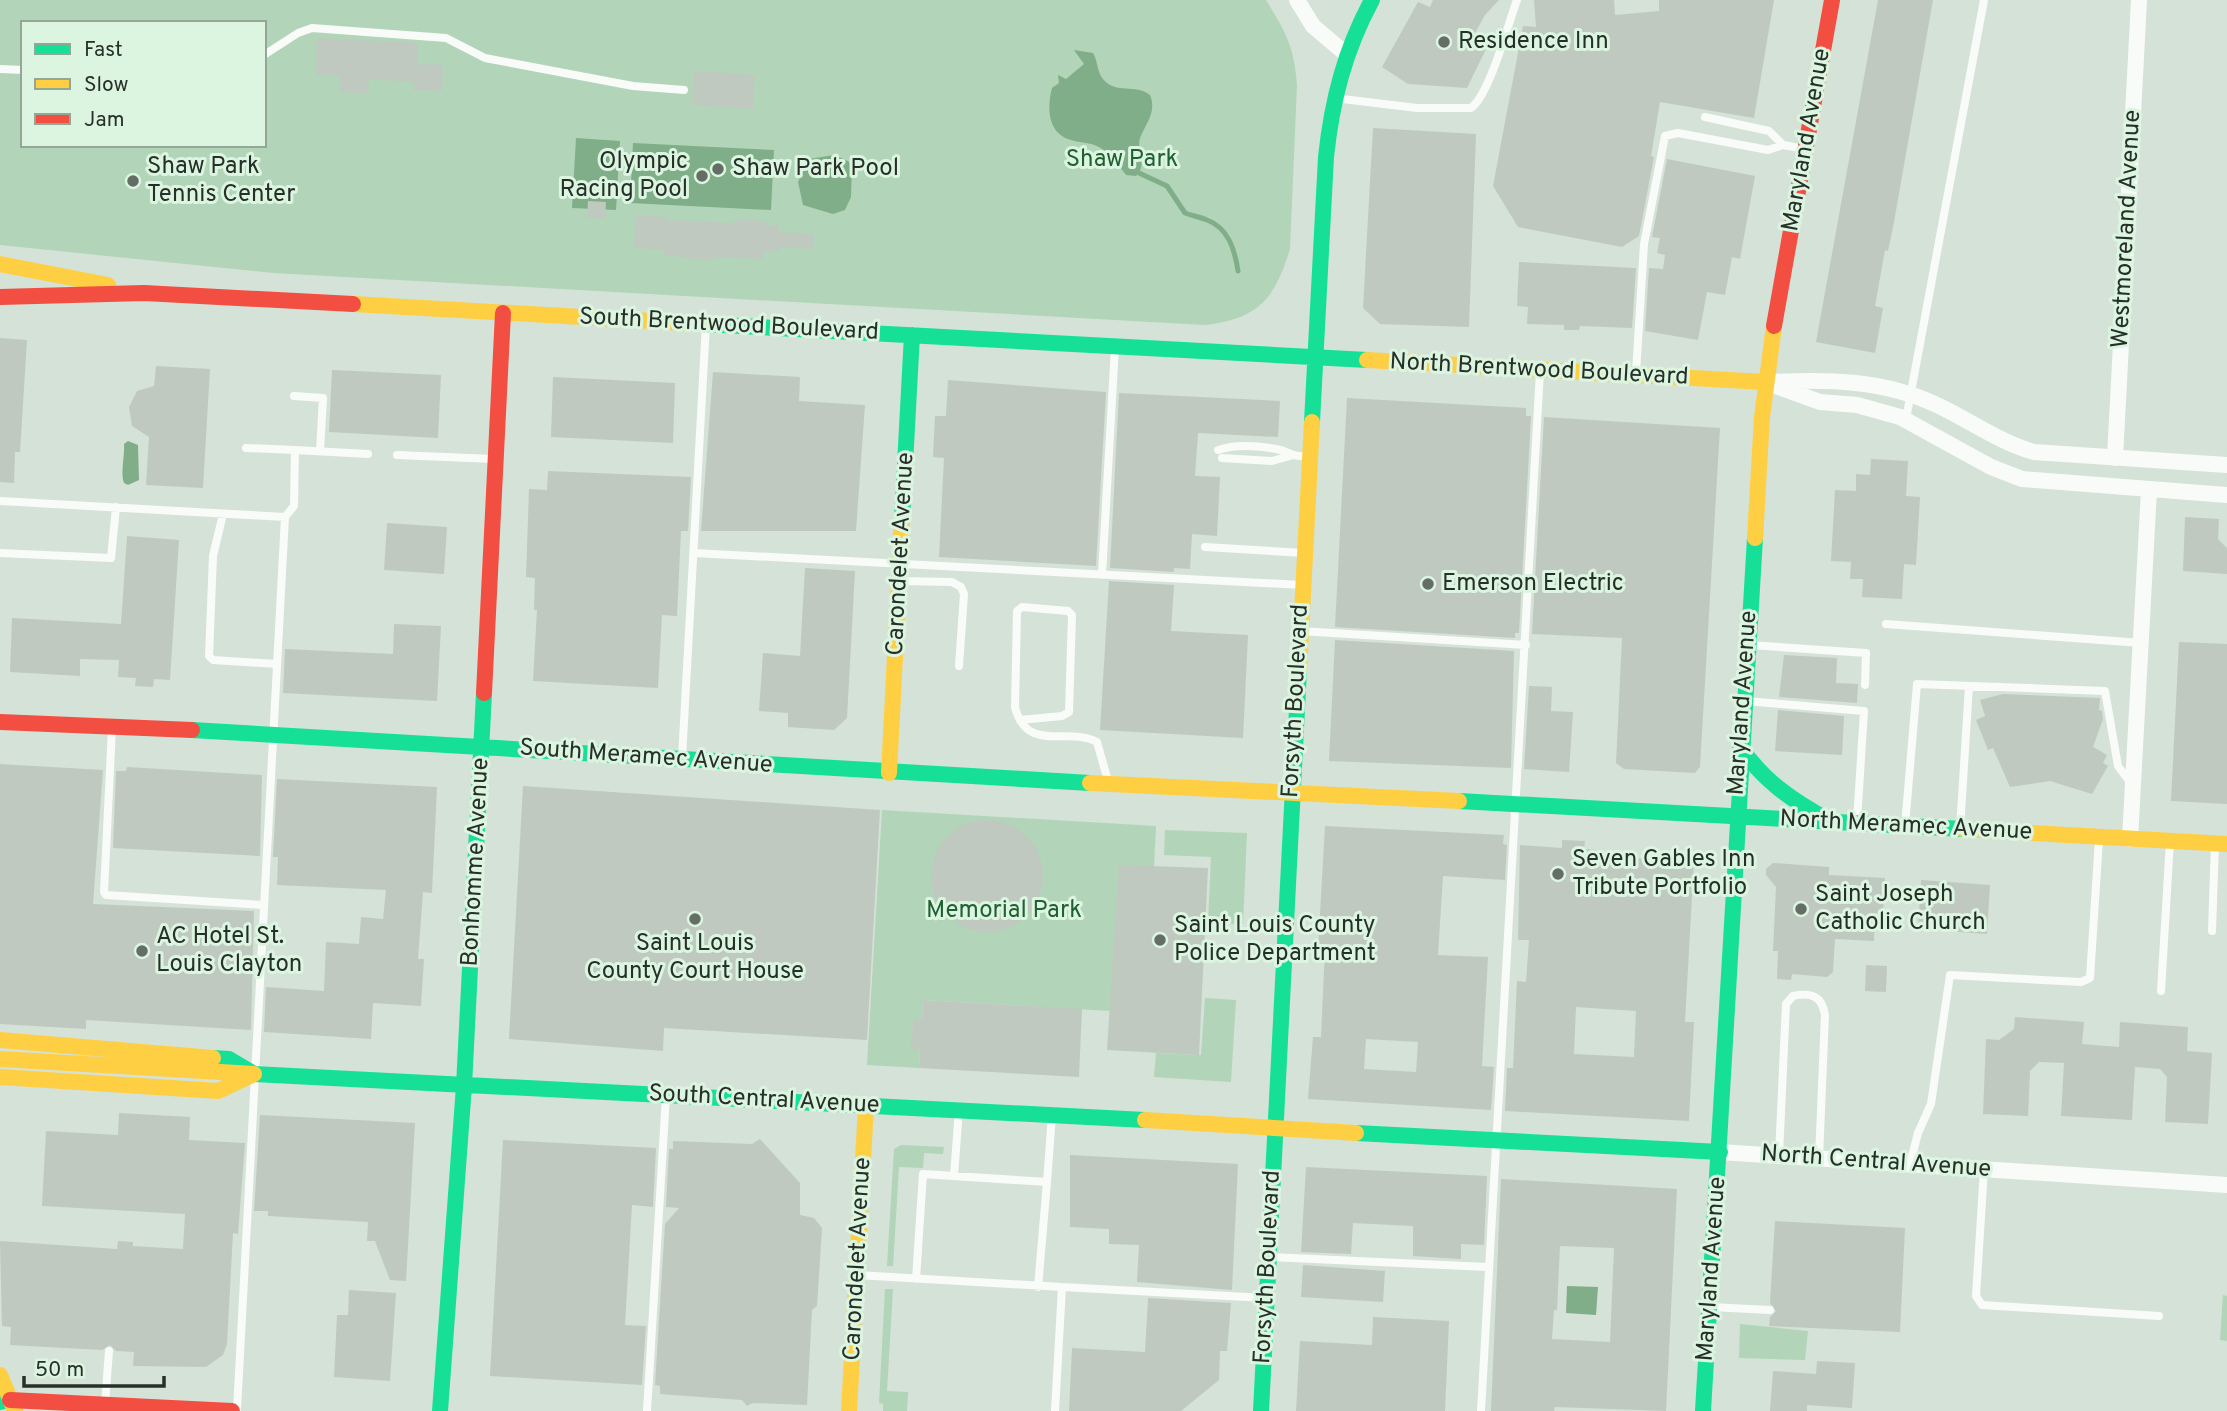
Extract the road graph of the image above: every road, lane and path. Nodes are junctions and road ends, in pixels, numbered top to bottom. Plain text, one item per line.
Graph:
1 (1297, 0) edge
2 (1373, 0) edge
3 (1517, 0) edge
4 (1832, 0) edge
5 (1984, 0) edge
6 (2139, 0) edge
7 (266, 54) edge
8 (1346, 54) junction
9 (0, 69) edge
10 (21, 70) edge
11 (684, 90) dead end
12 (1332, 98) junction
13 (1705, 117) dead end
14 (1783, 145) junction
15 (1805, 149) junction
16 (0, 264) edge
17 (144, 293) junction
18 (0, 297) edge
19 (503, 313) junction
20 (706, 324) junction
21 (912, 335) junction
22 (1115, 347) junction
23 (1313, 358) junction
24 (1540, 371) junction
25 (1636, 376) junction
26 (1765, 382) junction
27 (1911, 394) junction
28 (294, 396) dead end
29 (1906, 419) junction
30 (246, 448) dead end
31 (295, 450) junction
32 (320, 451) junction
33 (368, 454) dead end
34 (1220, 454) dead end
35 (397, 455) dead end
36 (1308, 456) junction
37 (2115, 458) junction
38 (494, 459) junction
39 (2227, 465) edge
40 (2149, 490) junction
41 (2227, 495) edge
42 (0, 501) edge
43 (116, 507) junction
44 (223, 514) junction
45 (285, 517) junction
46 (1205, 547) dead end
47 (0, 553) edge
48 (694, 553) junction
49 (1303, 553) junction
50 (901, 564) junction
51 (1102, 575) junction
52 (900, 581) junction
53 (1302, 585) junction
54 (1886, 624) dead end
55 (1300, 631) junction
56 (2141, 643) junction
57 (1525, 645) junction
58 (1746, 645) junction
59 (277, 664) junction
60 (959, 666) dead end
61 (1865, 685) dead end
62 (1969, 686) junction
63 (1743, 701) junction
64 (1020, 720) junction
65 (0, 722) edge
66 (112, 728) junction
67 (274, 734) junction
68 (482, 746) junction
69 (1740, 746) junction
70 (682, 759) junction
71 (890, 774) junction
72 (1108, 784) junction
73 (2133, 786) junction
74 (1292, 792) junction
75 (1517, 804) junction
76 (1736, 817) junction
77 (1833, 822) junction
78 (1857, 824) junction
79 (1905, 826) junction
80 (1959, 829) junction
81 (2099, 837) junction
82 (2130, 839) junction
83 (2170, 841) junction
84 (2221, 844) edge
85 (263, 905) junction
86 (2212, 931) dead end
87 (2161, 991) dead end
88 (0, 1040) edge
89 (0, 1059) edge
90 (254, 1074) junction
91 (0, 1077) edge
92 (464, 1086) junction
93 (666, 1096) junction
94 (866, 1106) junction
95 (959, 1109) junction
96 (1052, 1114) junction
97 (1273, 1129) junction
98 (1497, 1140) junction
99 (1720, 1152) junction
100 (1779, 1156) junction
101 (1819, 1158) junction
102 (1910, 1164) junction
103 (1983, 1169) junction
104 (954, 1176) junction
105 (1046, 1182) junction
106 (2227, 1185) edge
107 (1269, 1257) junction
108 (1487, 1267) junction
109 (857, 1275) junction
110 (916, 1279) junction
111 (1038, 1286) junction
112 (1062, 1287) junction
113 (1266, 1298) junction
114 (1710, 1307) junction
115 (1770, 1310) dead end
116 (2159, 1316) dead end
117 (109, 1351) dead end
118 (0, 1375) edge
119 (7, 1404) edge
120 (105, 1404) junction
121 (234, 1411) edge
122 (440, 1411) edge
123 (647, 1411) edge
124 (849, 1411) edge
125 (1055, 1411) edge
126 (1261, 1411) edge
127 (1481, 1411) edge
128 (1703, 1411) edge

1 - 8 street
2 - 8 main road, Forsyth Boulevard
3 - 12 lane
4 - 15 main road, Maryland Avenue
5 - 27 lane
6 - 37 street, Westmoreland Avenue
7 - 11 lane
8 - 12 main road, Forsyth Boulevard
9 - 10 lane
12 - 23 main road, Forsyth Boulevard
13 - 14 lane
14 - 15 lane
14 - 25 lane
15 - 26 main road, Maryland Avenue
16 - 17 main road, South Brentwood Boulevard
17 - 18 main road, South Brentwood Boulevard
17 - 19 main road, South Brentwood Boulevard
19 - 20 main road, South Brentwood Boulevard
19 - 38 main road, Bonhomme Avenue
20 - 21 main road, South Brentwood Boulevard
20 - 48 lane
21 - 22 main road, South Brentwood Boulevard
21 - 50 main road, Carondelet Avenue
22 - 23 main road, South Brentwood Boulevard
22 - 51 lane
23 - 24 main road, North Brentwood Boulevard
23 - 36 main road, Forsyth Boulevard
24 - 25 main road, North Brentwood Boulevard
24 - 57 lane
25 - 26 main road, North Brentwood Boulevard
26 - 27 street, North Brentwood Boulevard
26 - 29 street, North Brentwood Boulevard
26 - 58 main road, Maryland Avenue
27 - 29 lane
27 - 37 street, North Brentwood Boulevard
28 - 32 lane
29 - 40 street, North Brentwood Boulevard
30 - 31 lane
31 - 32 lane
31 - 45 lane
32 - 33 lane
34 - 36 lane
35 - 38 lane
36 - 49 main road, Forsyth Boulevard
37 - 39 street, North Brentwood Boulevard
38 - 68 main road, Bonhomme Avenue
40 - 41 street, North Brentwood Boulevard
40 - 56 street
42 - 43 lane
43 - 44 lane
43 - 47 lane
44 - 45 lane
44 - 59 lane
45 - 59 lane
46 - 49 lane
48 - 50 lane
48 - 70 lane
49 - 53 main road, Forsyth Boulevard
50 - 51 lane
50 - 52 main road, Carondelet Avenue
51 - 53 lane
52 - 60 lane
52 - 71 main road, Carondelet Avenue
53 - 55 main road, Forsyth Boulevard
54 - 56 lane
55 - 57 lane
55 - 74 main road, Forsyth Boulevard
56 - 73 street
57 - 75 lane
58 - 61 lane
58 - 63 main road, Maryland Avenue
59 - 67 lane
62 - 73 lane
62 - 79 lane
62 - 80 lane
63 - 69 main road, Maryland Avenue
63 - 78 lane
64 - 64 lane
64 - 72 lane
65 - 66 main road, South Meramec Avenue
66 - 67 main road, South Meramec Avenue
66 - 85 lane
67 - 68 main road, South Meramec Avenue
67 - 85 lane
68 - 70 main road, South Meramec Avenue
68 - 92 main road, Bonhomme Avenue
69 - 76 main road, Maryland Avenue
69 - 77 main road
70 - 71 main road, South Meramec Avenue
71 - 72 main road, South Meramec Avenue
72 - 74 main road, South Meramec Avenue
73 - 82 street
74 - 75 main road, North Meramec Avenue
74 - 97 main road, Forsyth Boulevard
75 - 76 main road, North Meramec Avenue
75 - 98 lane
76 - 77 main road, North Meramec Avenue
76 - 99 main road, Maryland Avenue
77 - 78 main road, North Meramec Avenue
78 - 79 main road, North Meramec Avenue
79 - 80 main road, North Meramec Avenue
80 - 81 main road, North Meramec Avenue
81 - 82 main road, North Meramec Avenue
81 - 102 lane
82 - 83 main road, North Meramec Avenue
83 - 84 main road, North Meramec Avenue
83 - 87 lane
84 - 86 lane
85 - 90 lane
88 - 90 main road, South Central Avenue
89 - 90 main road
90 - 91 main road, South Central Avenue
90 - 92 main road, South Central Avenue
90 - 121 lane
92 - 93 main road, South Central Avenue
92 - 122 main road, Bonhomme Avenue
93 - 94 main road, South Central Avenue
93 - 123 lane
94 - 95 main road, South Central Avenue
94 - 109 main road, Carondelet Avenue
95 - 96 main road, South Central Avenue
95 - 104 lane
96 - 97 main road, South Central Avenue
96 - 105 lane
97 - 98 main road, North Central Avenue
97 - 107 main road, Forsyth Boulevard
98 - 99 main road, North Central Avenue
98 - 108 lane
99 - 100 street, North Central Avenue
99 - 114 main road, Maryland Avenue
100 - 101 street, North Central Avenue
100 - 101 lane
101 - 102 street, North Central Avenue
102 - 103 street, North Central Avenue
103 - 106 street, North Central Avenue
103 - 116 lane
104 - 105 lane
104 - 110 lane
105 - 111 lane
107 - 108 lane
107 - 113 main road, Forsyth Boulevard
108 - 127 lane
109 - 110 lane
109 - 124 main road, Carondelet Avenue
110 - 111 lane
111 - 112 lane
112 - 113 lane
112 - 125 lane
113 - 126 main road, Forsyth Boulevard
114 - 115 lane
114 - 128 main road, Maryland Avenue
117 - 120 lane
118 - 119 main road
119 - 120 main road
120 - 121 main road

